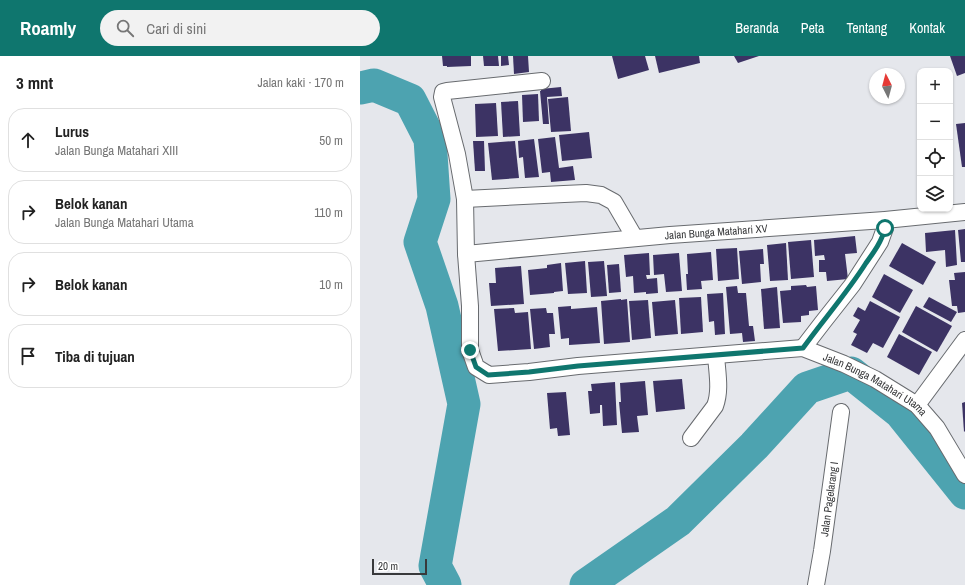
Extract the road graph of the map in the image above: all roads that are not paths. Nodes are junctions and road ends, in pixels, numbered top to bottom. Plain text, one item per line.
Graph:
1 (542, 81) dead end
2 (465, 199) junction
3 (965, 212) edge
4 (885, 220) junction
5 (635, 238) junction
6 (466, 254) junction
7 (965, 340) edge
8 (803, 348) junction
9 (716, 355) junction
10 (917, 405) junction
11 (841, 412) dead end
12 (691, 438) dead end
13 (965, 476) edge
14 (816, 585) edge

1 - 2 street
2 - 5 street
2 - 6 street
3 - 4 street, Jalan Bunga Matahari XV
4 - 5 street, Jalan Bunga Matahari XV
4 - 8 street
5 - 6 street, Jalan Bunga Matahari XV
6 - 9 street, Jalan Bunga Matahari Utama
7 - 10 street
8 - 9 street, Jalan Bunga Matahari Utama
8 - 10 street, Jalan Bunga Matahari Utama
9 - 12 street
10 - 13 street, Jalan Bunga Matahari Utama
11 - 14 street, Jalan Pagelarang I

